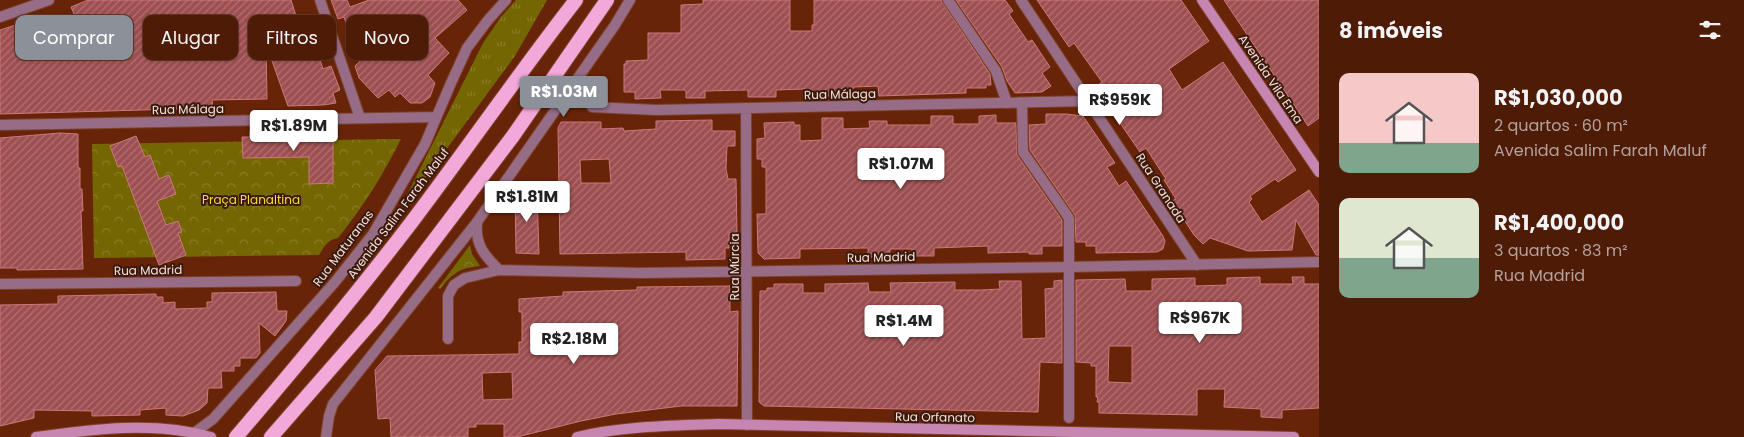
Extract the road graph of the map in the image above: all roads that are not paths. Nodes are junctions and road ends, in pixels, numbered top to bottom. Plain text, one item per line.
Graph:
1 (49, 0) edge
2 (320, 0) edge
3 (506, 0) edge
4 (568, 0) edge
5 (576, 0) edge
6 (607, 0) edge
7 (630, 0) edge
8 (948, 0) edge
9 (1021, 0) edge
10 (1202, 0) edge
11 (0, 17) edge
12 (563, 17) junction
13 (1089, 101) junction
14 (1007, 103) junction
15 (1022, 103) junction
16 (592, 107) dead end
17 (746, 108) junction
18 (436, 117) junction
19 (360, 118) junction
20 (0, 125) edge
21 (1319, 172) edge
22 (478, 222) junction
23 (1319, 262) edge
24 (1197, 265) junction
25 (1069, 267) junction
26 (500, 270) junction
27 (746, 271) junction
28 (296, 281) dead end
29 (0, 284) edge
30 (448, 339) dead end
31 (1069, 418) dead end
32 (747, 425) junction
33 (194, 433) junction
34 (898, 433) edge
35 (208, 436) edge
36 (36, 437) edge
37 (236, 437) edge
38 (271, 437) edge
39 (326, 437) edge
40 (577, 437) edge
41 (1294, 437) edge

1 - 11 street
2 - 19 street
3 - 18 street, Rua Maturanas
4 - 12 highway
5 - 12 highway, Avenida Salim Farah Maluf
6 - 38 highway
7 - 22 street
8 - 14 street
9 - 13 street, Rua Granada
10 - 21 main road, Avenida Vila Ema
12 - 37 highway, Avenida Salim Farah Maluf
13 - 15 street, Rua Málaga
13 - 24 street, Rua Granada
14 - 15 street, Rua Málaga
14 - 17 street, Rua Málaga
15 - 25 street
16 - 17 street, Rua Málaga
17 - 27 street, Rua Múrcia
18 - 19 street, Rua Málaga
18 - 33 street, Rua Maturanas
19 - 20 street, Rua Málaga
22 - 26 street
22 - 39 street
23 - 24 street, Rua Madrid
24 - 25 street, Rua Madrid
25 - 27 street, Rua Madrid
25 - 31 street
26 - 27 street, Rua Madrid
26 - 30 street
27 - 32 street, Rua Múrcia
28 - 29 street, Rua Madrid
32 - 34 main road, Rua Orfanato
32 - 40 main road, Rua Orfanato
33 - 35 main road
33 - 36 main road
34 - 41 main road, Rua Orfanato

